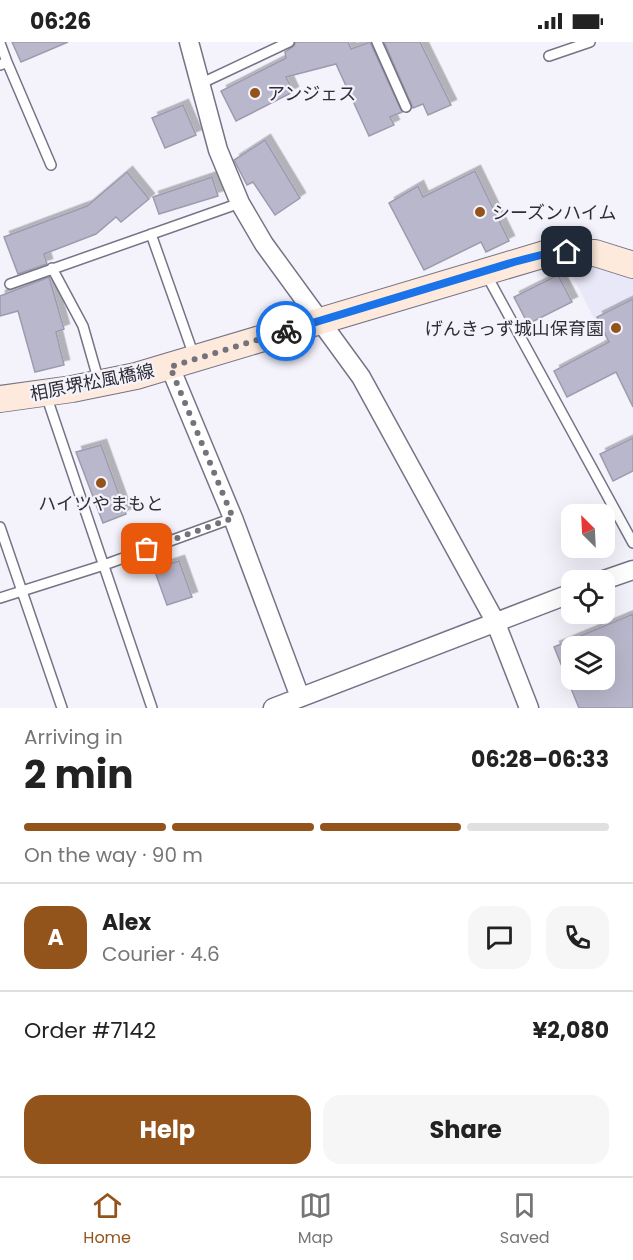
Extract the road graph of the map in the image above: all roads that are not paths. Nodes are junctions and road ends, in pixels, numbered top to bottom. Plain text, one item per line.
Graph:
1 (189, 42) edge
2 (289, 42) edge
3 (377, 42) edge
4 (590, 42) edge
5 (0, 43) edge
6 (549, 56) dead end
7 (4, 63) edge
8 (202, 83) junction
9 (406, 107) dead end
10 (51, 165) dead end
11 (240, 203) junction
12 (151, 234) junction
13 (633, 265) edge
14 (52, 268) junction
15 (485, 271) junction
16 (10, 284) dead end
17 (319, 321) junction
18 (195, 360) junction
19 (170, 367) junction
20 (100, 384) junction
21 (45, 393) junction
22 (0, 399) edge
23 (233, 518) junction
24 (0, 527) edge
25 (633, 543) edge
26 (104, 565) junction
27 (633, 570) edge
28 (615, 576) edge
29 (22, 590) junction
30 (561, 596) edge
31 (0, 598) edge
32 (495, 621) junction
33 (300, 697) junction
34 (62, 708) edge
35 (152, 708) edge
36 (273, 708) edge
37 (529, 708) edge

1 - 8 street
2 - 8 lane
3 - 9 lane
4 - 6 lane
5 - 7 lane
7 - 10 lane
8 - 11 street
11 - 12 lane
11 - 17 street
12 - 14 lane
12 - 18 lane
13 - 15 street, 相原堺松風橋線
14 - 16 lane
14 - 20 lane
15 - 17 street, 相原堺松風橋線
15 - 25 lane
17 - 18 street, 相原堺松風橋線
17 - 32 street
18 - 19 street, 相原堺松風橋線
19 - 20 street, 相原堺松風橋線
19 - 23 street
20 - 21 street, 相原堺松風橋線
21 - 22 street, 相原堺松風橋線
21 - 26 lane
23 - 26 lane
23 - 33 street
24 - 29 lane
26 - 29 lane
26 - 35 lane
27 - 28 street
29 - 31 lane
29 - 34 lane
30 - 32 street
32 - 33 street
32 - 37 street
33 - 36 street

